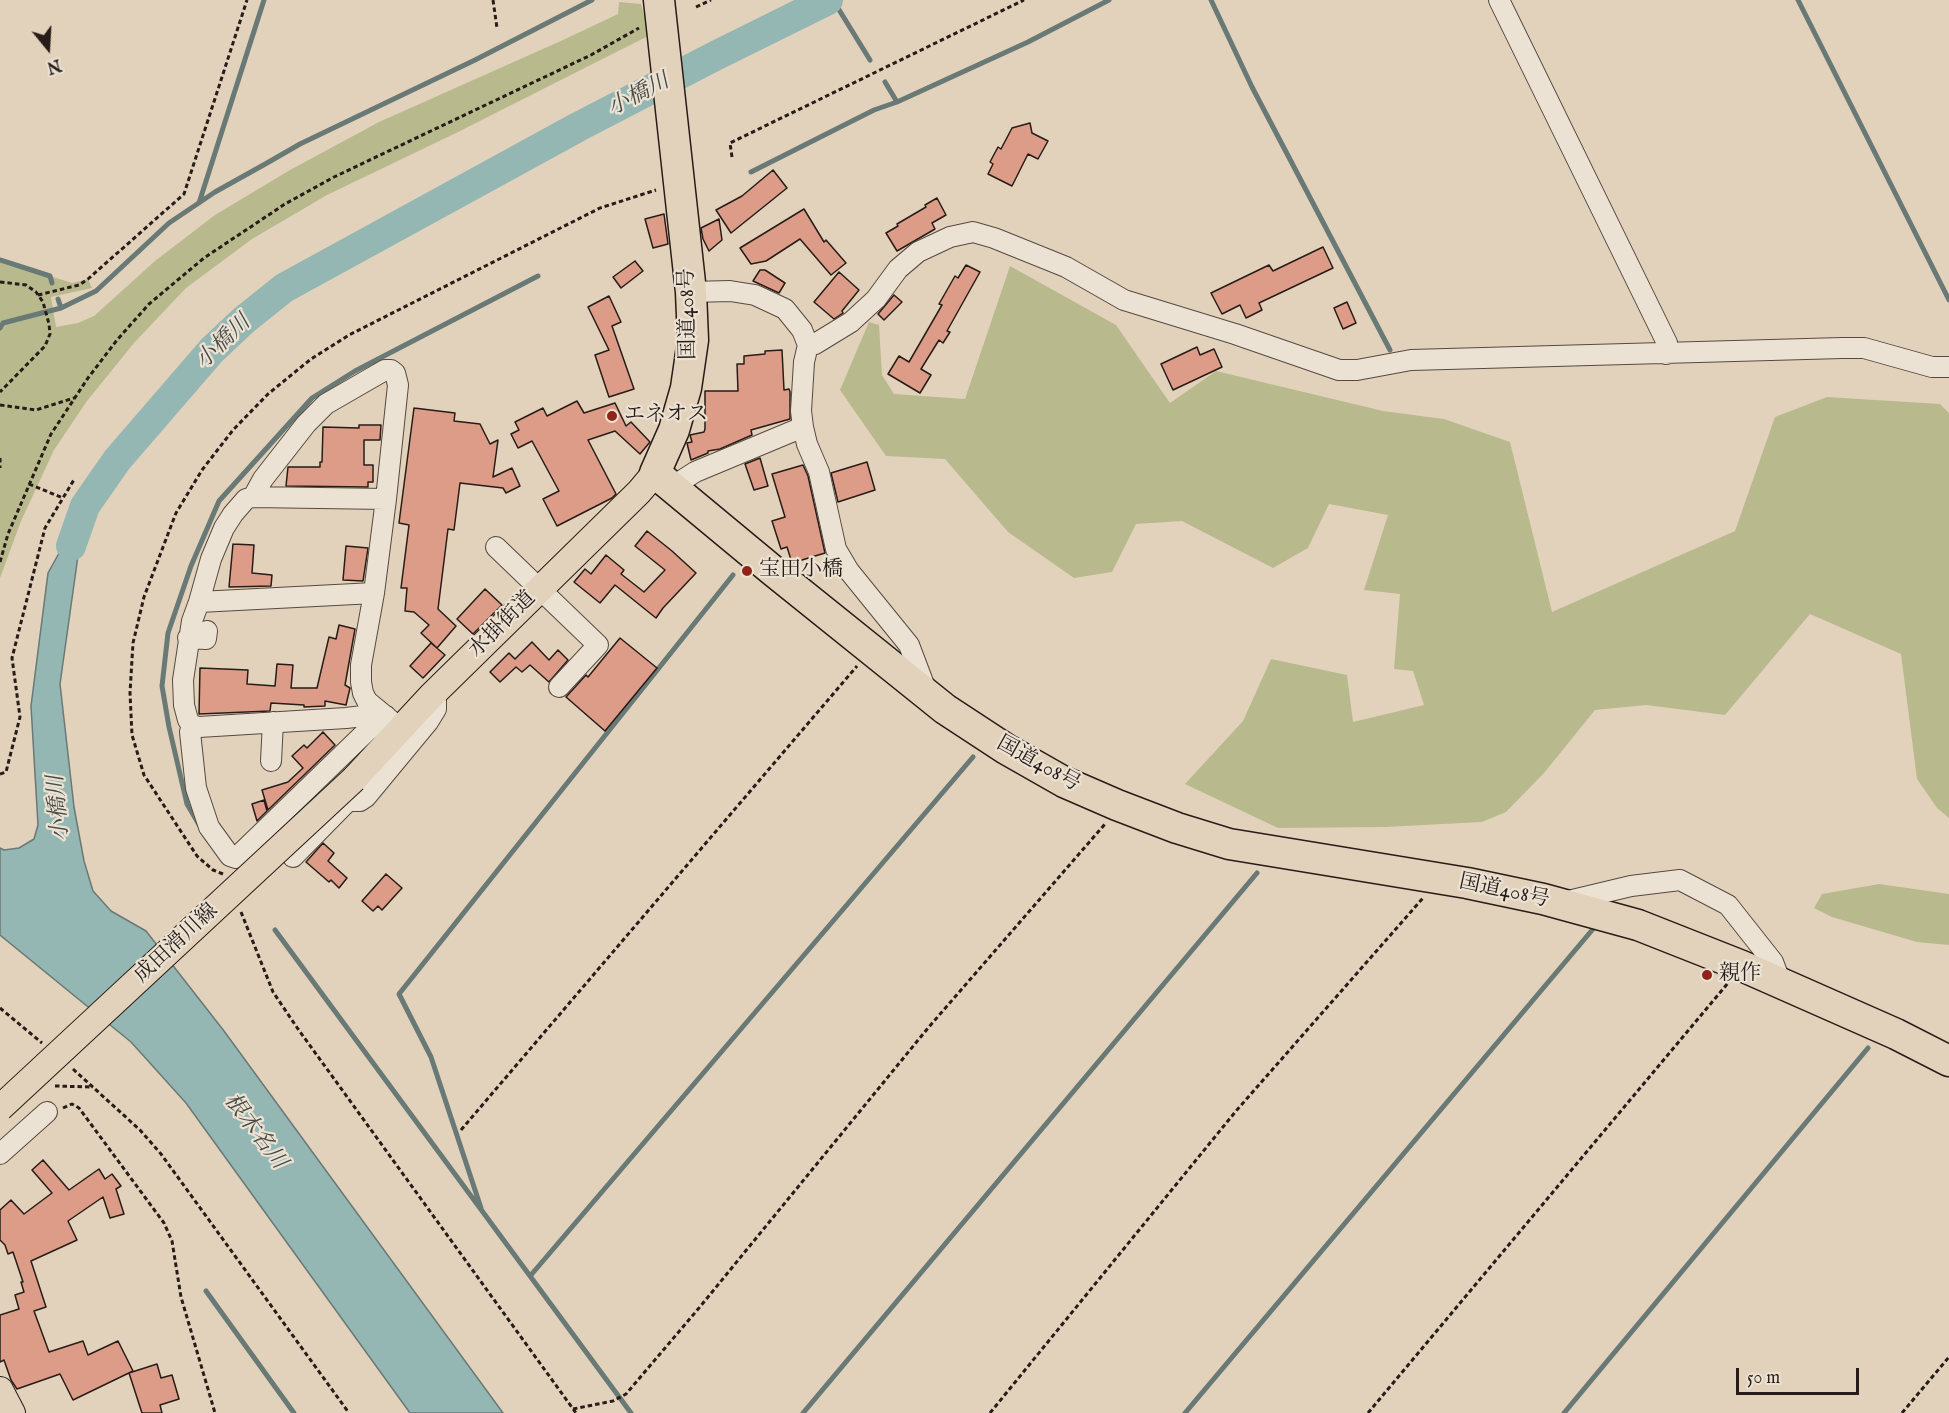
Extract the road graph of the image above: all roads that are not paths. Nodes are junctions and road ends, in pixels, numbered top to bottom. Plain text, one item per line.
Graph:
1 (1498, 0) edge
2 (655, 14) edge
3 (691, 292) junction
4 (808, 345) junction
5 (1666, 354) junction
6 (1949, 367) edge
7 (803, 427) junction
8 (663, 480) junction
9 (253, 497) junction
10 (386, 499) junction
11 (496, 547) dead end
12 (539, 589) junction
13 (374, 593) junction
14 (200, 602) junction
15 (559, 687) dead end
16 (928, 695) junction
17 (431, 696) junction
18 (388, 718) junction
19 (273, 722) junction
20 (192, 725) junction
21 (271, 761) dead end
22 (354, 779) joint
23 (293, 857) dead end
24 (1560, 903) junction
25 (1781, 983) junction
26 (1949, 1061) edge
27 (0, 1108) edge
28 (47, 1112) road end
29 (0, 1154) edge
30 (0, 1390) edge
31 (12, 1413) edge

1 - 5 street
2 - 3 highway, 国道408号
3 - 4 street
3 - 8 highway, 国道408号
4 - 5 street
4 - 7 street
5 - 6 street
7 - 8 street
7 - 16 street
8 - 12 main road, 水掛街道
8 - 16 highway, 国道408号
9 - 10 street
9 - 10 street
9 - 14 street
10 - 13 street
11 - 12 street
12 - 15 street
12 - 17 main road, 水掛街道
13 - 14 street
13 - 18 street
14 - 20 street
16 - 24 highway, 国道408号
17 - 18 main road, 水掛街道
17 - 23 street
18 - 19 street
18 - 20 street
18 - 22 main road, 水掛街道
19 - 20 street
19 - 21 street
22 - 27 main road, 成田滑川線, bridge
24 - 25 highway, 国道408号
24 - 25 street
25 - 26 highway, 国道408号
28 - 29 street
30 - 31 main road

